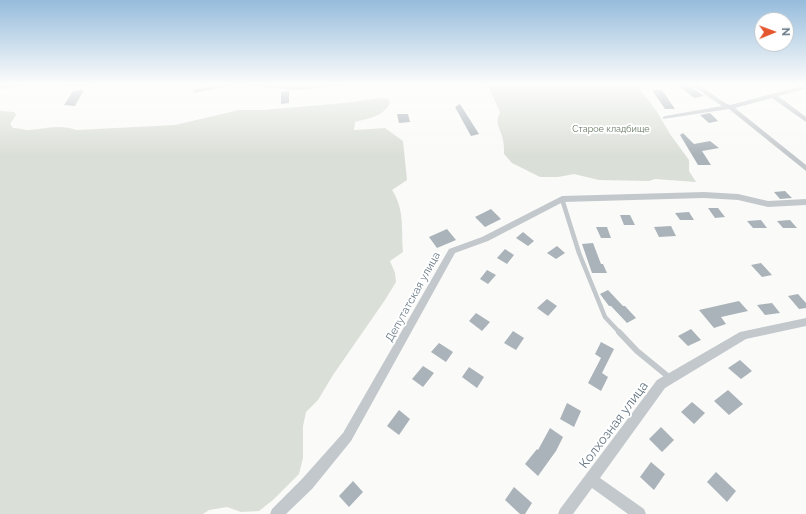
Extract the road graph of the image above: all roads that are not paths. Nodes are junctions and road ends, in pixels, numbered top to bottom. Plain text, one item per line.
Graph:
1 (724, 108) edge
2 (731, 108) edge
3 (789, 108) edge
4 (665, 118) dead end
5 (806, 120) edge
6 (806, 169) edge
7 (562, 199) junction
8 (806, 202) edge
9 (806, 322) edge
10 (671, 379) junction
11 (591, 479) junction
12 (277, 514) edge
13 (565, 514) edge
14 (638, 514) edge

1 - 4 street
2 - 6 street
3 - 5 street
7 - 8 street, Депутатская улица
7 - 10 lane
7 - 12 street, Депутатская улица
9 - 10 street, Колхозная улица
10 - 11 street, Колхозная улица
11 - 13 street, Колхозная улица
11 - 14 street

